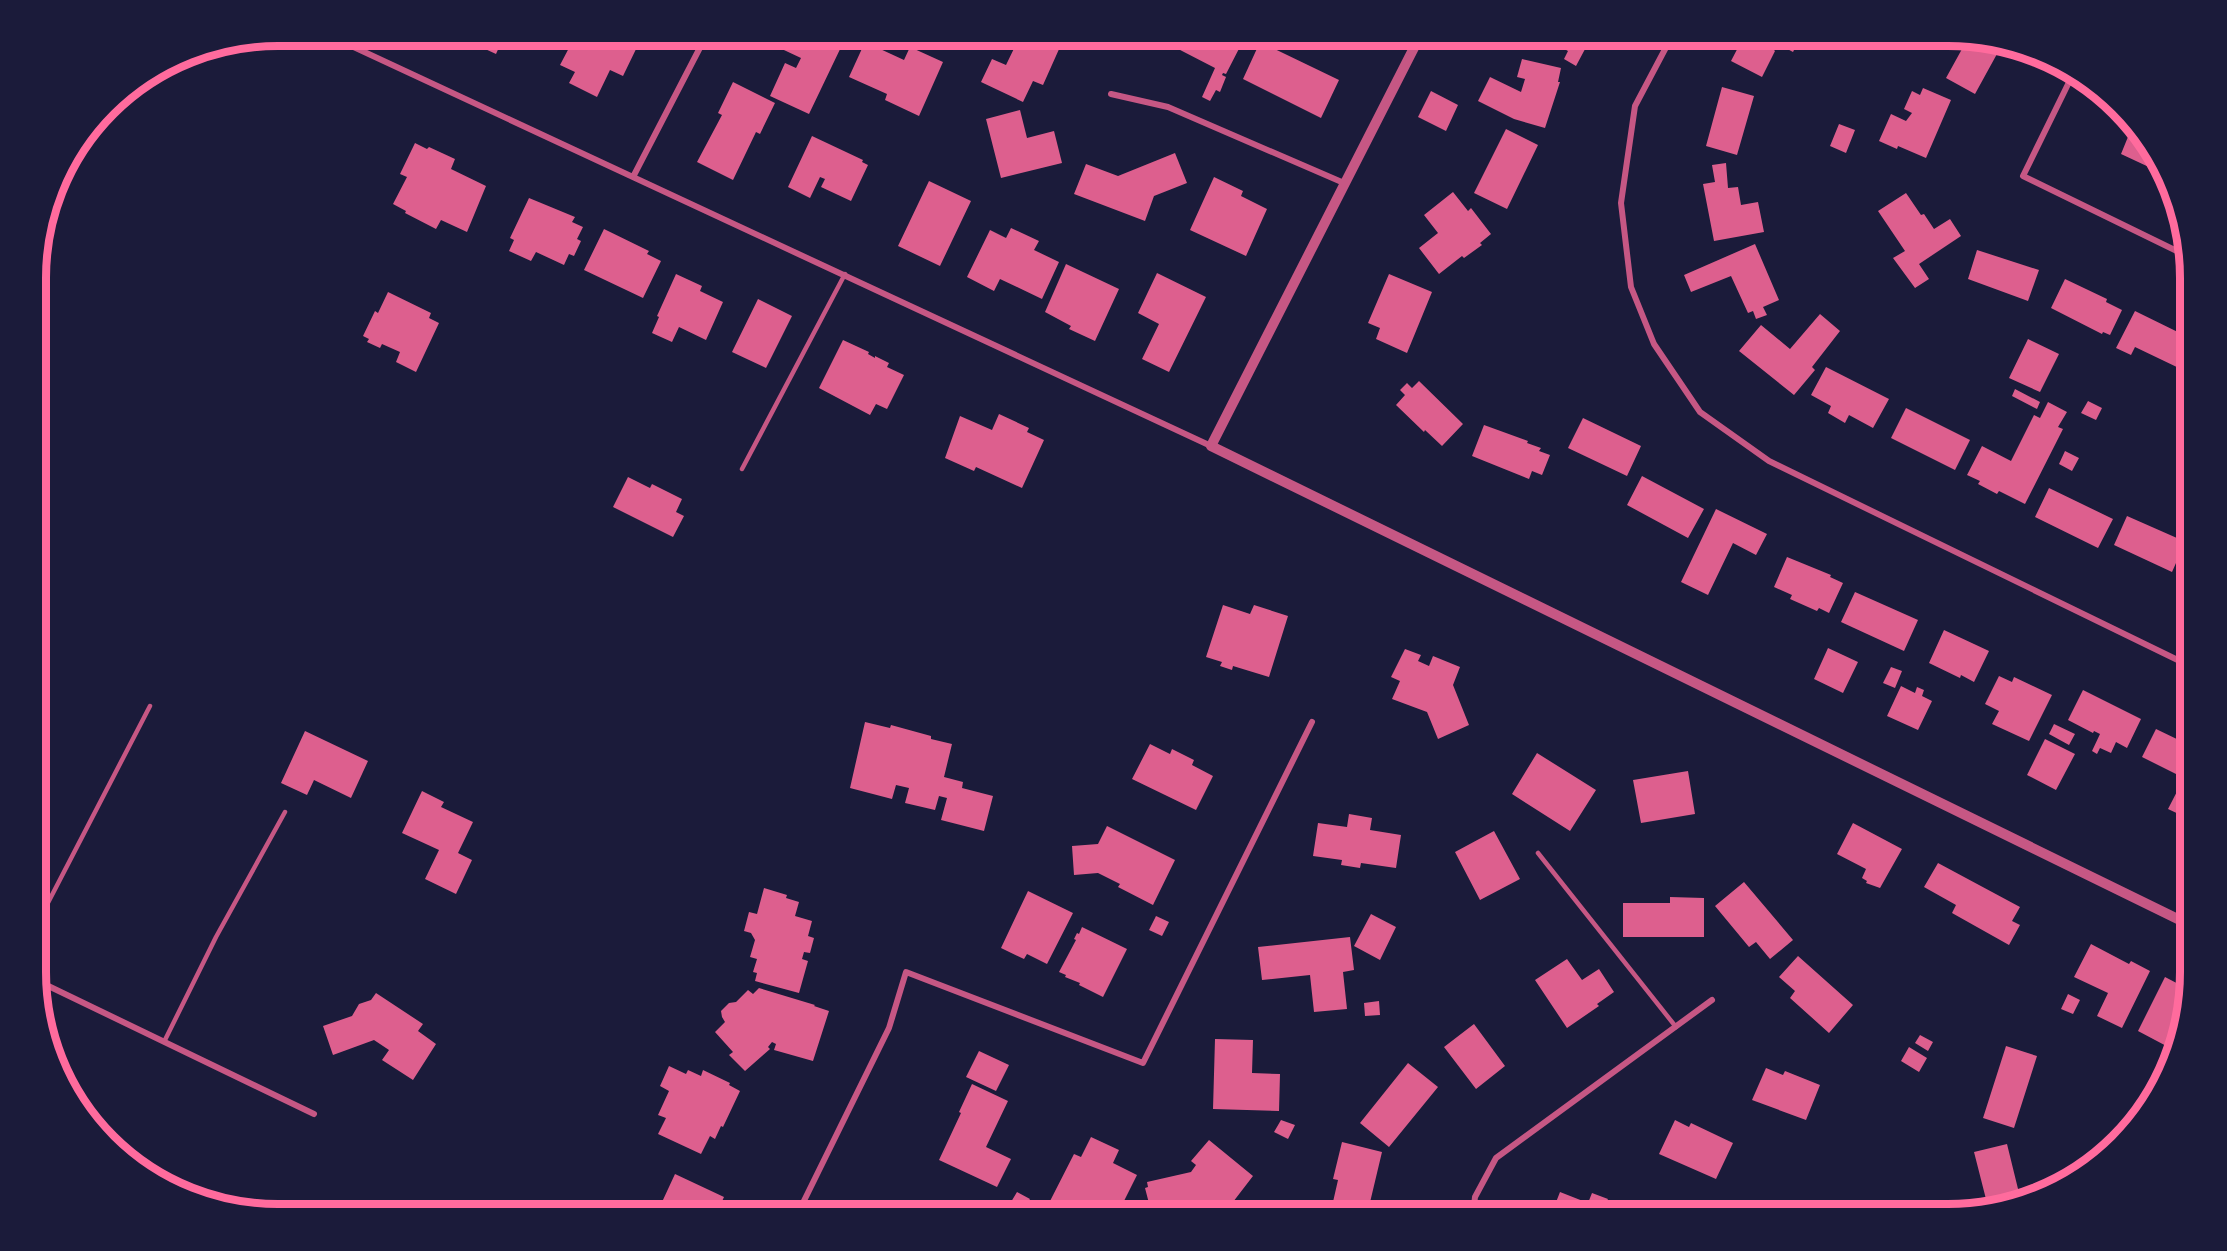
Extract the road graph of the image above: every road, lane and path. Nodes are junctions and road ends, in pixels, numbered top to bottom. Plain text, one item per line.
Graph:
1 (351, 46) edge
2 (701, 46) edge
3 (1415, 46) edge
4 (1667, 46) edge
5 (2070, 81) edge
6 (1111, 94) dead end
7 (633, 177) junction
8 (1344, 183) junction
9 (2179, 252) edge
10 (845, 274) junction
11 (1211, 446) junction
12 (742, 469) dead end
13 (2180, 661) edge
14 (150, 706) dead end
15 (1312, 722) dead end
16 (285, 812) dead end
17 (1538, 853) dead end
18 (46, 907) edge
19 (2180, 920) edge
20 (47, 985) edge
21 (1712, 1000) dead end
22 (1676, 1027) junction
23 (164, 1042) junction
24 (314, 1114) dead end
25 (802, 1204) edge
26 (1474, 1204) edge

1 - 7 street
2 - 7 street
3 - 8 street
4 - 13 street
5 - 9 street
6 - 8 street
7 - 10 street
8 - 11 street
10 - 11 street
10 - 12 lane
11 - 19 street
14 - 18 lane
15 - 25 street
16 - 23 lane
17 - 22 lane
20 - 23 street
21 - 22 street
22 - 26 street
23 - 24 street

